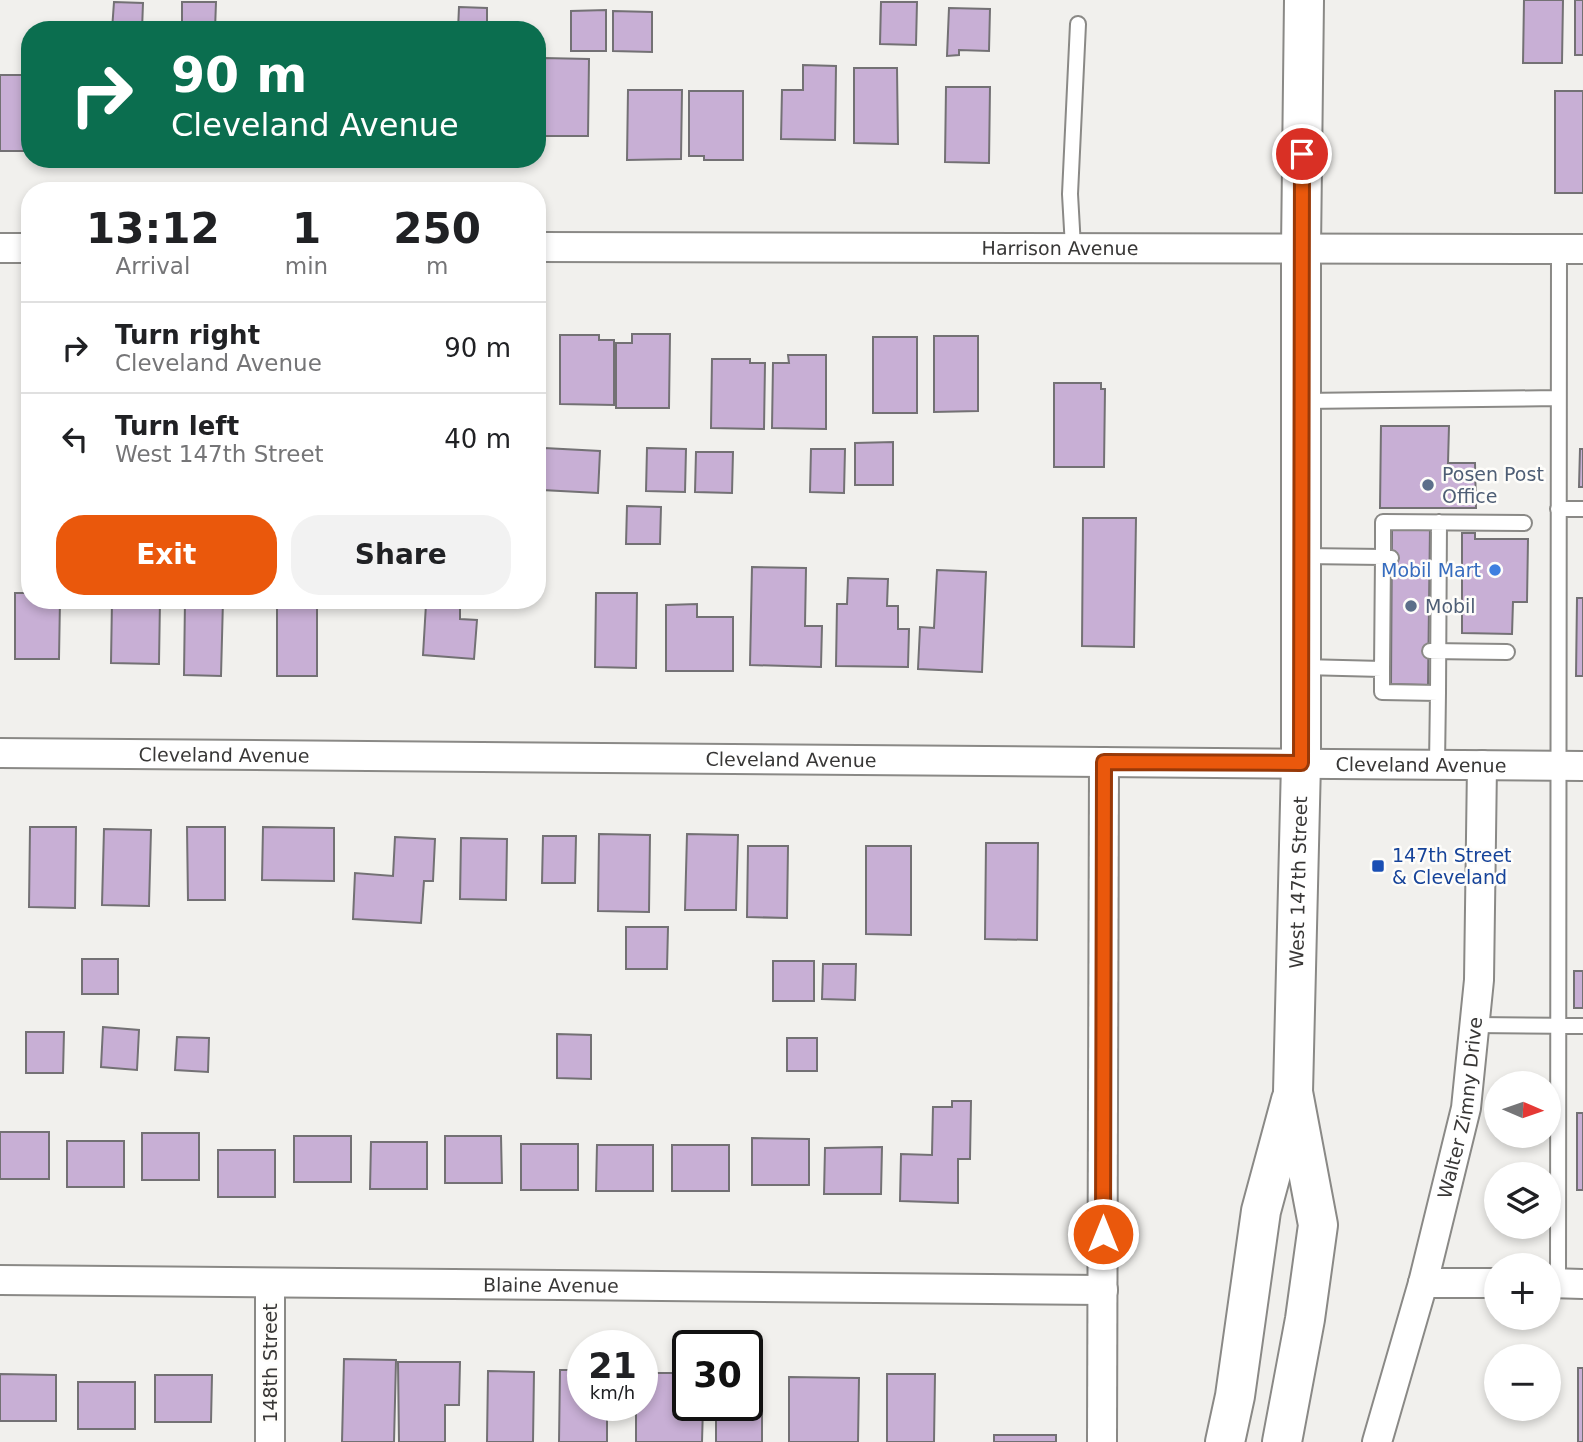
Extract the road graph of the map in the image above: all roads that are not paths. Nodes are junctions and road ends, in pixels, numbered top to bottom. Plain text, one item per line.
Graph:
1 (1304, 0) edge
2 (1078, 24) dead end
3 (546, 247) edge
4 (1073, 247) junction
5 (0, 248) edge
6 (21, 248) edge
7 (1301, 248) junction
8 (1571, 249) edge
9 (1558, 398) junction
10 (1301, 401) junction
11 (1558, 509) junction
12 (1583, 509) edge
13 (1439, 522) junction
14 (1524, 523) dead end
15 (1302, 556) junction
16 (1388, 557) junction
17 (1433, 651) junction
18 (1507, 652) dead end
19 (1301, 667) junction
20 (1382, 668) junction
21 (1438, 693) junction
22 (0, 753) edge
23 (1104, 762) junction
24 (1301, 763) junction
25 (1437, 764) junction
26 (1482, 765) junction
27 (1570, 766) edge
28 (1474, 1025) junction
29 (1557, 1026) junction
30 (1583, 1026) edge
31 (1293, 1092) junction
32 (0, 1280) edge
33 (1423, 1283) junction
34 (1484, 1283) edge
35 (270, 1284) junction
36 (1563, 1284) edge
37 (1102, 1290) junction
38 (270, 1442) edge
39 (1102, 1442) edge
40 (1225, 1442) edge
41 (1282, 1442) edge
42 (1377, 1442) edge

1 - 7 main road, West 147th Street
2 - 4 lane
3 - 4 street, Harrison Avenue
4 - 7 street, Harrison Avenue
5 - 6 street
7 - 8 street, Harrison Avenue
7 - 10 main road, West 147th Street
8 - 9 lane
9 - 10 lane
9 - 11 lane
10 - 15 main road, West 147th Street
11 - 12 lane
11 - 27 lane
13 - 14 lane
13 - 16 lane
13 - 17 lane
15 - 16 lane
15 - 19 main road, West 147th Street
16 - 20 lane
17 - 18 lane
17 - 21 lane
19 - 20 lane
19 - 24 main road, West 147th Street
20 - 21 lane
21 - 25 lane
22 - 23 street, Cleveland Avenue
23 - 24 street, Cleveland Avenue
23 - 37 street
24 - 25 street, Cleveland Avenue
24 - 31 main road, West 147th Street
25 - 26 street, Cleveland Avenue
26 - 27 street, Cleveland Avenue
26 - 28 street, Walter Zimny Drive
27 - 29 lane
28 - 29 lane
28 - 33 street, Walter Zimny Drive
29 - 30 lane
29 - 36 lane
31 - 40 main road, West 147th Street
31 - 41 main road, West 147th Street
32 - 35 street, Blaine Avenue
33 - 34 street
33 - 42 street, Walter Zimny Drive
35 - 37 street, Blaine Avenue
35 - 38 street, 148th Street
37 - 39 street

